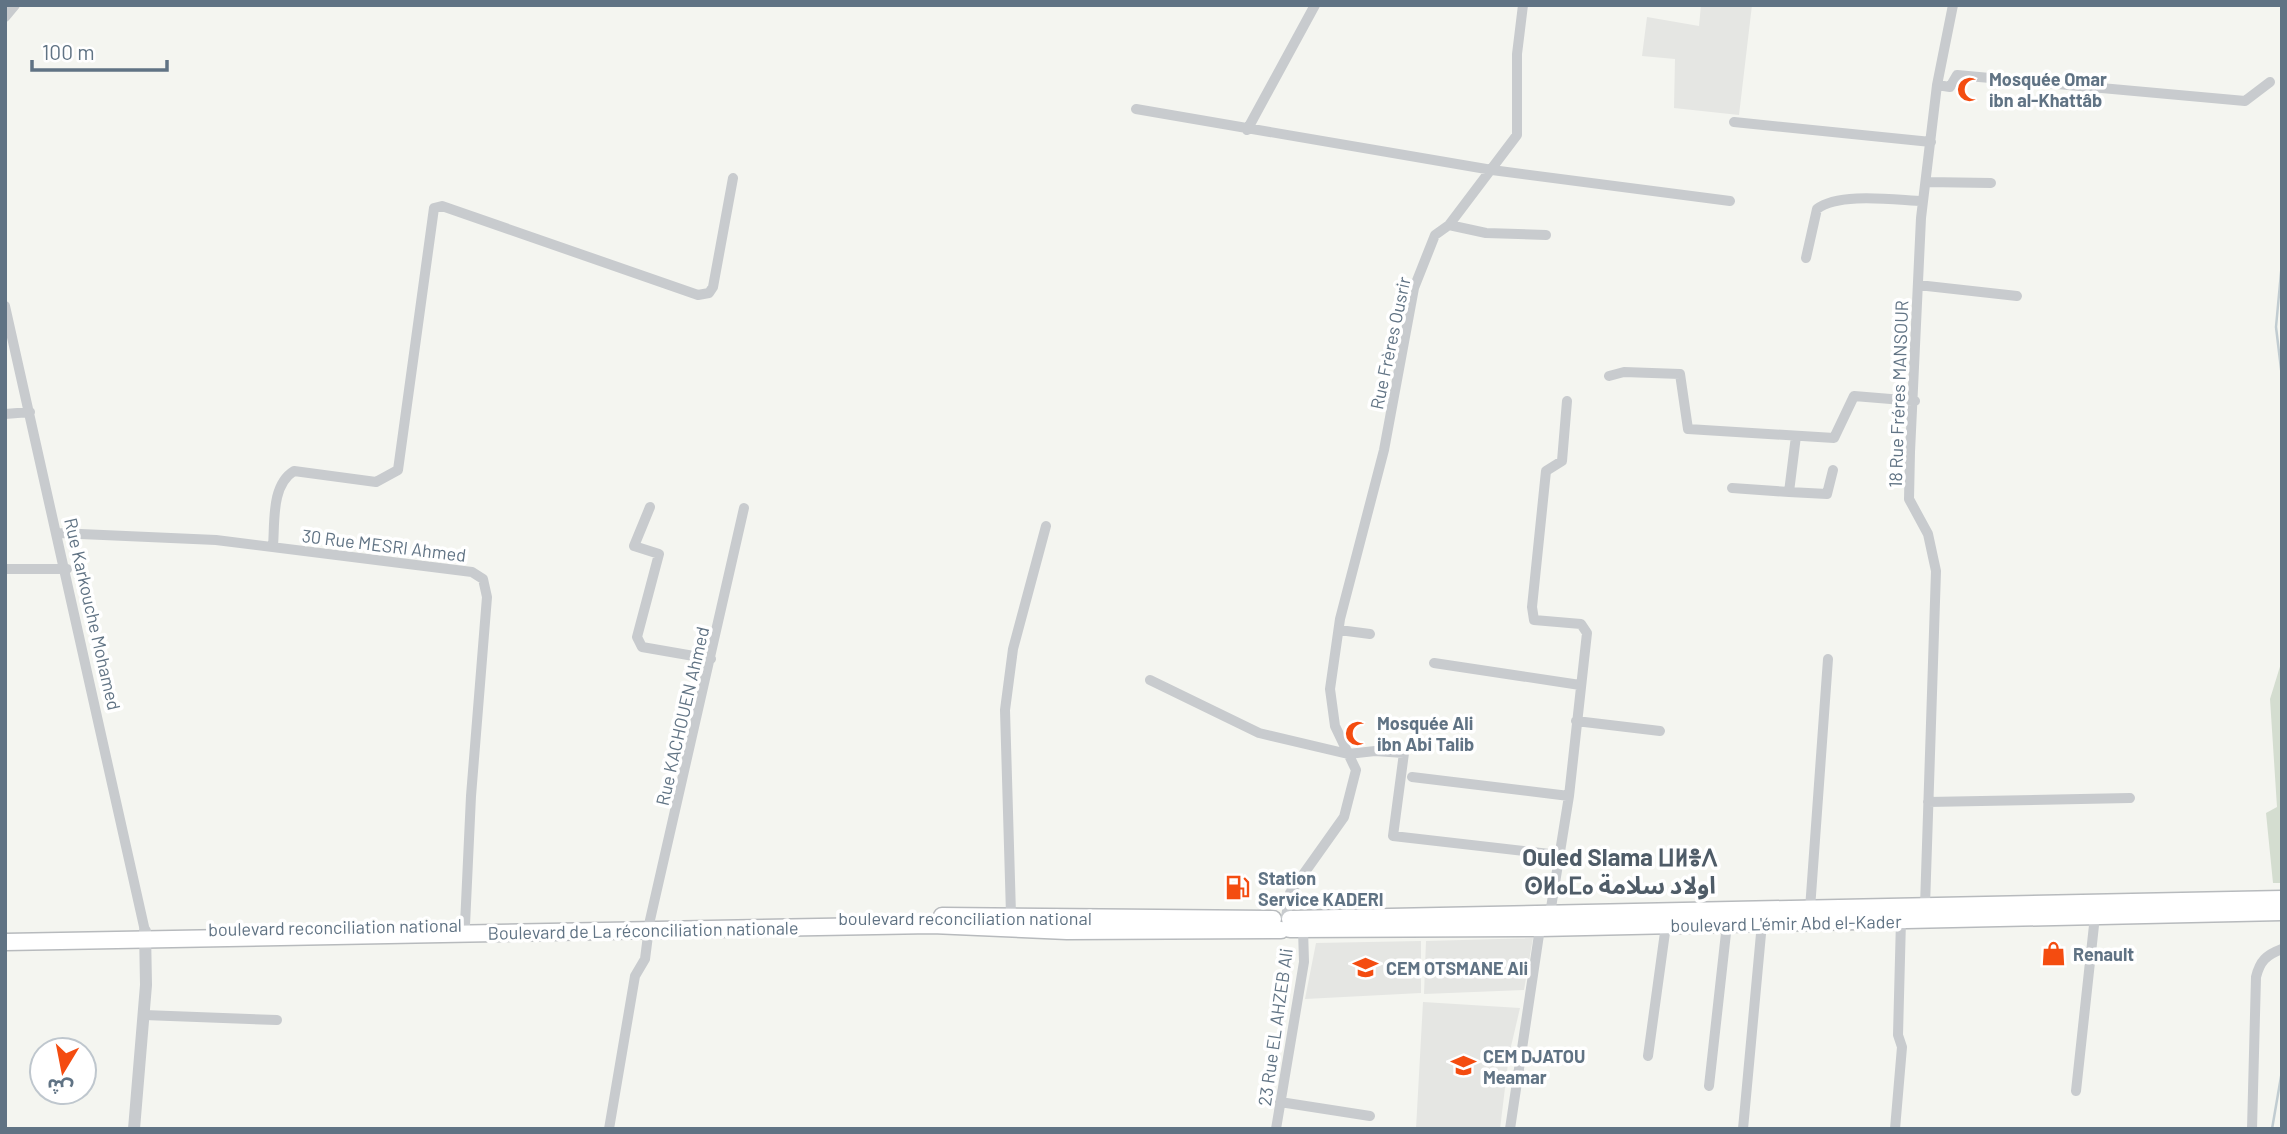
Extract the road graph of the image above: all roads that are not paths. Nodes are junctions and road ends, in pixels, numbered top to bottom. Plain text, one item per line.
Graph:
1 (1315, 5) edge
2 (1523, 5) edge
3 (1953, 5) edge
4 (2270, 82) dead end
5 (1937, 86) junction
6 (1136, 109) dead end
7 (1734, 122) dead end
8 (1247, 130) junction
9 (1930, 142) junction
10 (1492, 170) junction
11 (733, 178) dead end
12 (1926, 182) junction
13 (1991, 183) dead end
14 (1730, 201) dead end
15 (1923, 201) junction
16 (1449, 225) junction
17 (1546, 235) dead end
18 (1806, 258) dead end
19 (1918, 285) junction
20 (2017, 296) dead end
21 (5, 307) edge
22 (1609, 376) dead end
23 (1567, 401) dead end
24 (1915, 401) junction
25 (30, 412) junction
26 (5, 414) edge
27 (1796, 436) junction
28 (1833, 470) dead end
29 (1732, 488) dead end
30 (1788, 492) junction
31 (650, 507) dead end
32 (744, 508) dead end
33 (1046, 526) dead end
34 (58, 533) junction
35 (273, 547) junction
36 (5, 569) edge
37 (66, 569) junction
38 (1339, 630) junction
39 (1370, 634) dead end
40 (711, 659) junction
41 (1828, 659) dead end
42 (1434, 663) dead end
43 (1150, 680) dead end
44 (1580, 685) junction
45 (1576, 722) junction
46 (1660, 731) dead end
47 (1348, 754) junction
48 (1412, 777) dead end
49 (1569, 796) junction
50 (2130, 798) dead end
51 (1928, 802) junction
52 (1558, 855) junction
53 (2282, 899) edge
54 (1925, 906) junction
55 (1810, 909) junction
56 (2282, 912) edge
57 (1011, 914) junction
58 (1550, 914) junction
59 (2095, 916) junction
60 (1901, 920) junction
61 (1762, 923) junction
62 (1288, 924) junction
63 (1727, 924) junction
64 (465, 925) junction
65 (650, 925) junction
66 (1666, 925) junction
67 (1540, 928) junction
68 (5, 932) edge
69 (146, 935) junction
70 (5, 942) edge
71 (2282, 949) edge
72 (144, 1015) junction
73 (277, 1020) dead end
74 (1648, 1056) dead end
75 (1709, 1086) dead end
76 (2076, 1091) dead end
77 (1280, 1102) junction
78 (1370, 1116) dead end
79 (134, 1129) edge
80 (609, 1129) edge
81 (1276, 1129) edge
82 (1510, 1129) edge
83 (1743, 1129) edge
84 (1895, 1129) edge
85 (2252, 1129) edge

1 - 8 street
2 - 10 street, Rue Frères Ousrir
3 - 5 street, 18 Rue Fréres MANSOUR
4 - 5 street
5 - 9 street, 18 Rue Fréres MANSOUR
6 - 8 street
7 - 9 street
8 - 10 street
9 - 12 street, 18 Rue Fréres MANSOUR
10 - 14 street
10 - 16 street, Rue Frères Ousrir
11 - 35 street
12 - 13 street
12 - 15 street, 18 Rue Fréres MANSOUR
15 - 18 street
15 - 19 street, 18 Rue Fréres MANSOUR
16 - 17 street
16 - 38 street, Rue Frères Ousrir
19 - 20 street
19 - 24 street, 18 Rue Fréres MANSOUR
21 - 25 street, Rue Karkouche Mohamed
22 - 27 street
23 - 44 street
24 - 27 street
24 - 51 street, 18 Rue Fréres MANSOUR
25 - 26 street
25 - 34 street, Rue Karkouche Mohamed
27 - 30 street
28 - 30 street
29 - 30 street
31 - 40 street
32 - 40 street, Rue KACHOUEN Ahmed
33 - 57 street
34 - 35 street, 30 Rue MESRI Ahmed
34 - 37 street, Rue Karkouche Mohamed
35 - 64 street, 30 Rue MESRI Ahmed
36 - 37 street
37 - 69 street, Rue Karkouche Mohamed
38 - 39 street
38 - 47 street, Rue Frères Ousrir
40 - 65 street, Rue KACHOUEN Ahmed
41 - 55 street
42 - 44 street
43 - 47 street
44 - 45 street
45 - 46 street
45 - 49 street
47 - 52 street
47 - 62 street, Rue Frères Ousrir
48 - 49 street
49 - 52 street
50 - 51 street
51 - 54 street, 18 Rue Fréres MANSOUR
52 - 58 street
53 - 54 highway
54 - 55 highway
55 - 58 highway
56 - 59 highway, boulevard L'émir Abd el-Kader
57 - 62 highway, boulevard reconciliation national
57 - 65 highway, boulevard reconciliation national
58 - 62 highway
59 - 60 highway, boulevard L'émir Abd el-Kader
59 - 76 street
60 - 61 highway, boulevard L'émir Abd el-Kader
60 - 84 street
61 - 63 highway, boulevard L'émir Abd el-Kader
61 - 83 street
62 - 65 highway, Boulevard de La réconciliation nationale
62 - 67 highway, boulevard L'émir Abd el-Kader
62 - 77 street, 23 Rue EL AHZEB Ali
63 - 66 highway, boulevard L'émir Abd el-Kader
63 - 75 street
64 - 65 highway, boulevard reconciliation national
64 - 69 highway, boulevard reconciliation national
65 - 69 highway, Boulevard de La réconciliation nationale
65 - 80 street, Rue KACHOUEN Ahmed
66 - 67 highway, boulevard L'émir Abd el-Kader
66 - 74 street
67 - 82 street
68 - 69 highway, Boulevard de La réconciliation nationale
69 - 70 highway, Boulevard de La réconciliation nationale
69 - 72 street
71 - 85 street
72 - 73 street
72 - 79 street
77 - 78 street
77 - 81 street, 23 Rue EL AHZEB Ali

